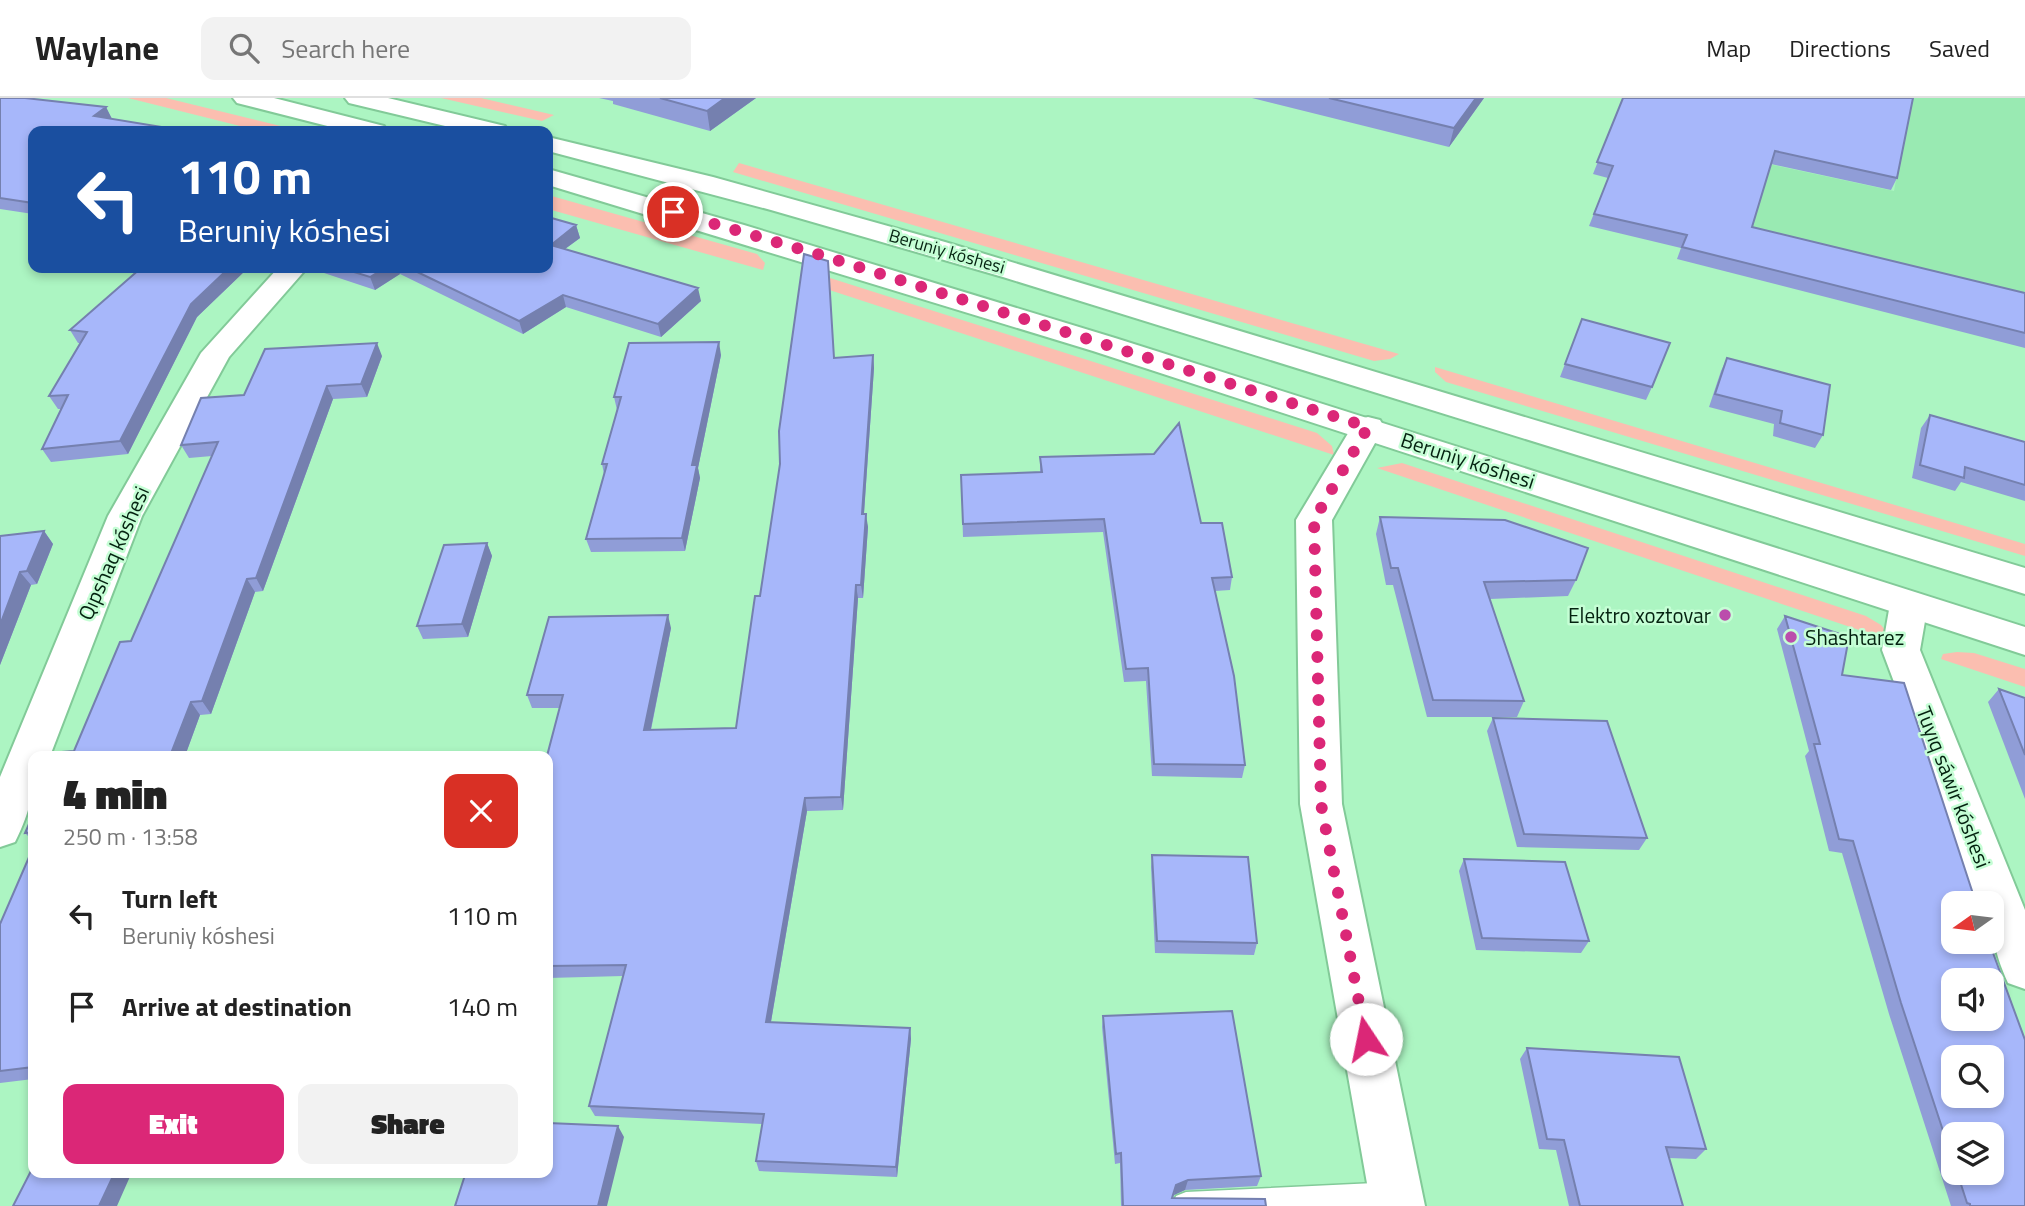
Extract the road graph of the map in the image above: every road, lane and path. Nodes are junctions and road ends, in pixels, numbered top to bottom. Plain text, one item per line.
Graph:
1 (245, 98) edge
2 (357, 98) edge
3 (355, 126) edge
4 (475, 126) edge
5 (553, 145) edge
6 (553, 178) edge
7 (854, 224) junction
8 (814, 253) junction
9 (288, 273) edge
10 (1368, 427) junction
11 (2025, 581) edge
12 (1909, 604) junction
13 (2025, 641) edge
14 (31, 751) edge
15 (28, 759) edge
16 (0, 829) edge
17 (2025, 968) edge
18 (1397, 1201) edge
19 (1186, 1206) edge

1 - 3 street
2 - 4 street
5 - 7 street, Beruniy kóshesi
6 - 8 street, Beruniy kóshesi
7 - 8 street
7 - 11 street, Beruniy kóshesi
8 - 10 street, Beruniy kóshesi
9 - 14 street, Qıpshaq kóshesi
10 - 12 street, Beruniy kóshesi
10 - 18 street
12 - 13 street, Beruniy kóshesi
12 - 17 street, Tuyıq sáwir kóshesi
15 - 16 street, Qıpshaq kóshesi
18 - 19 lane

